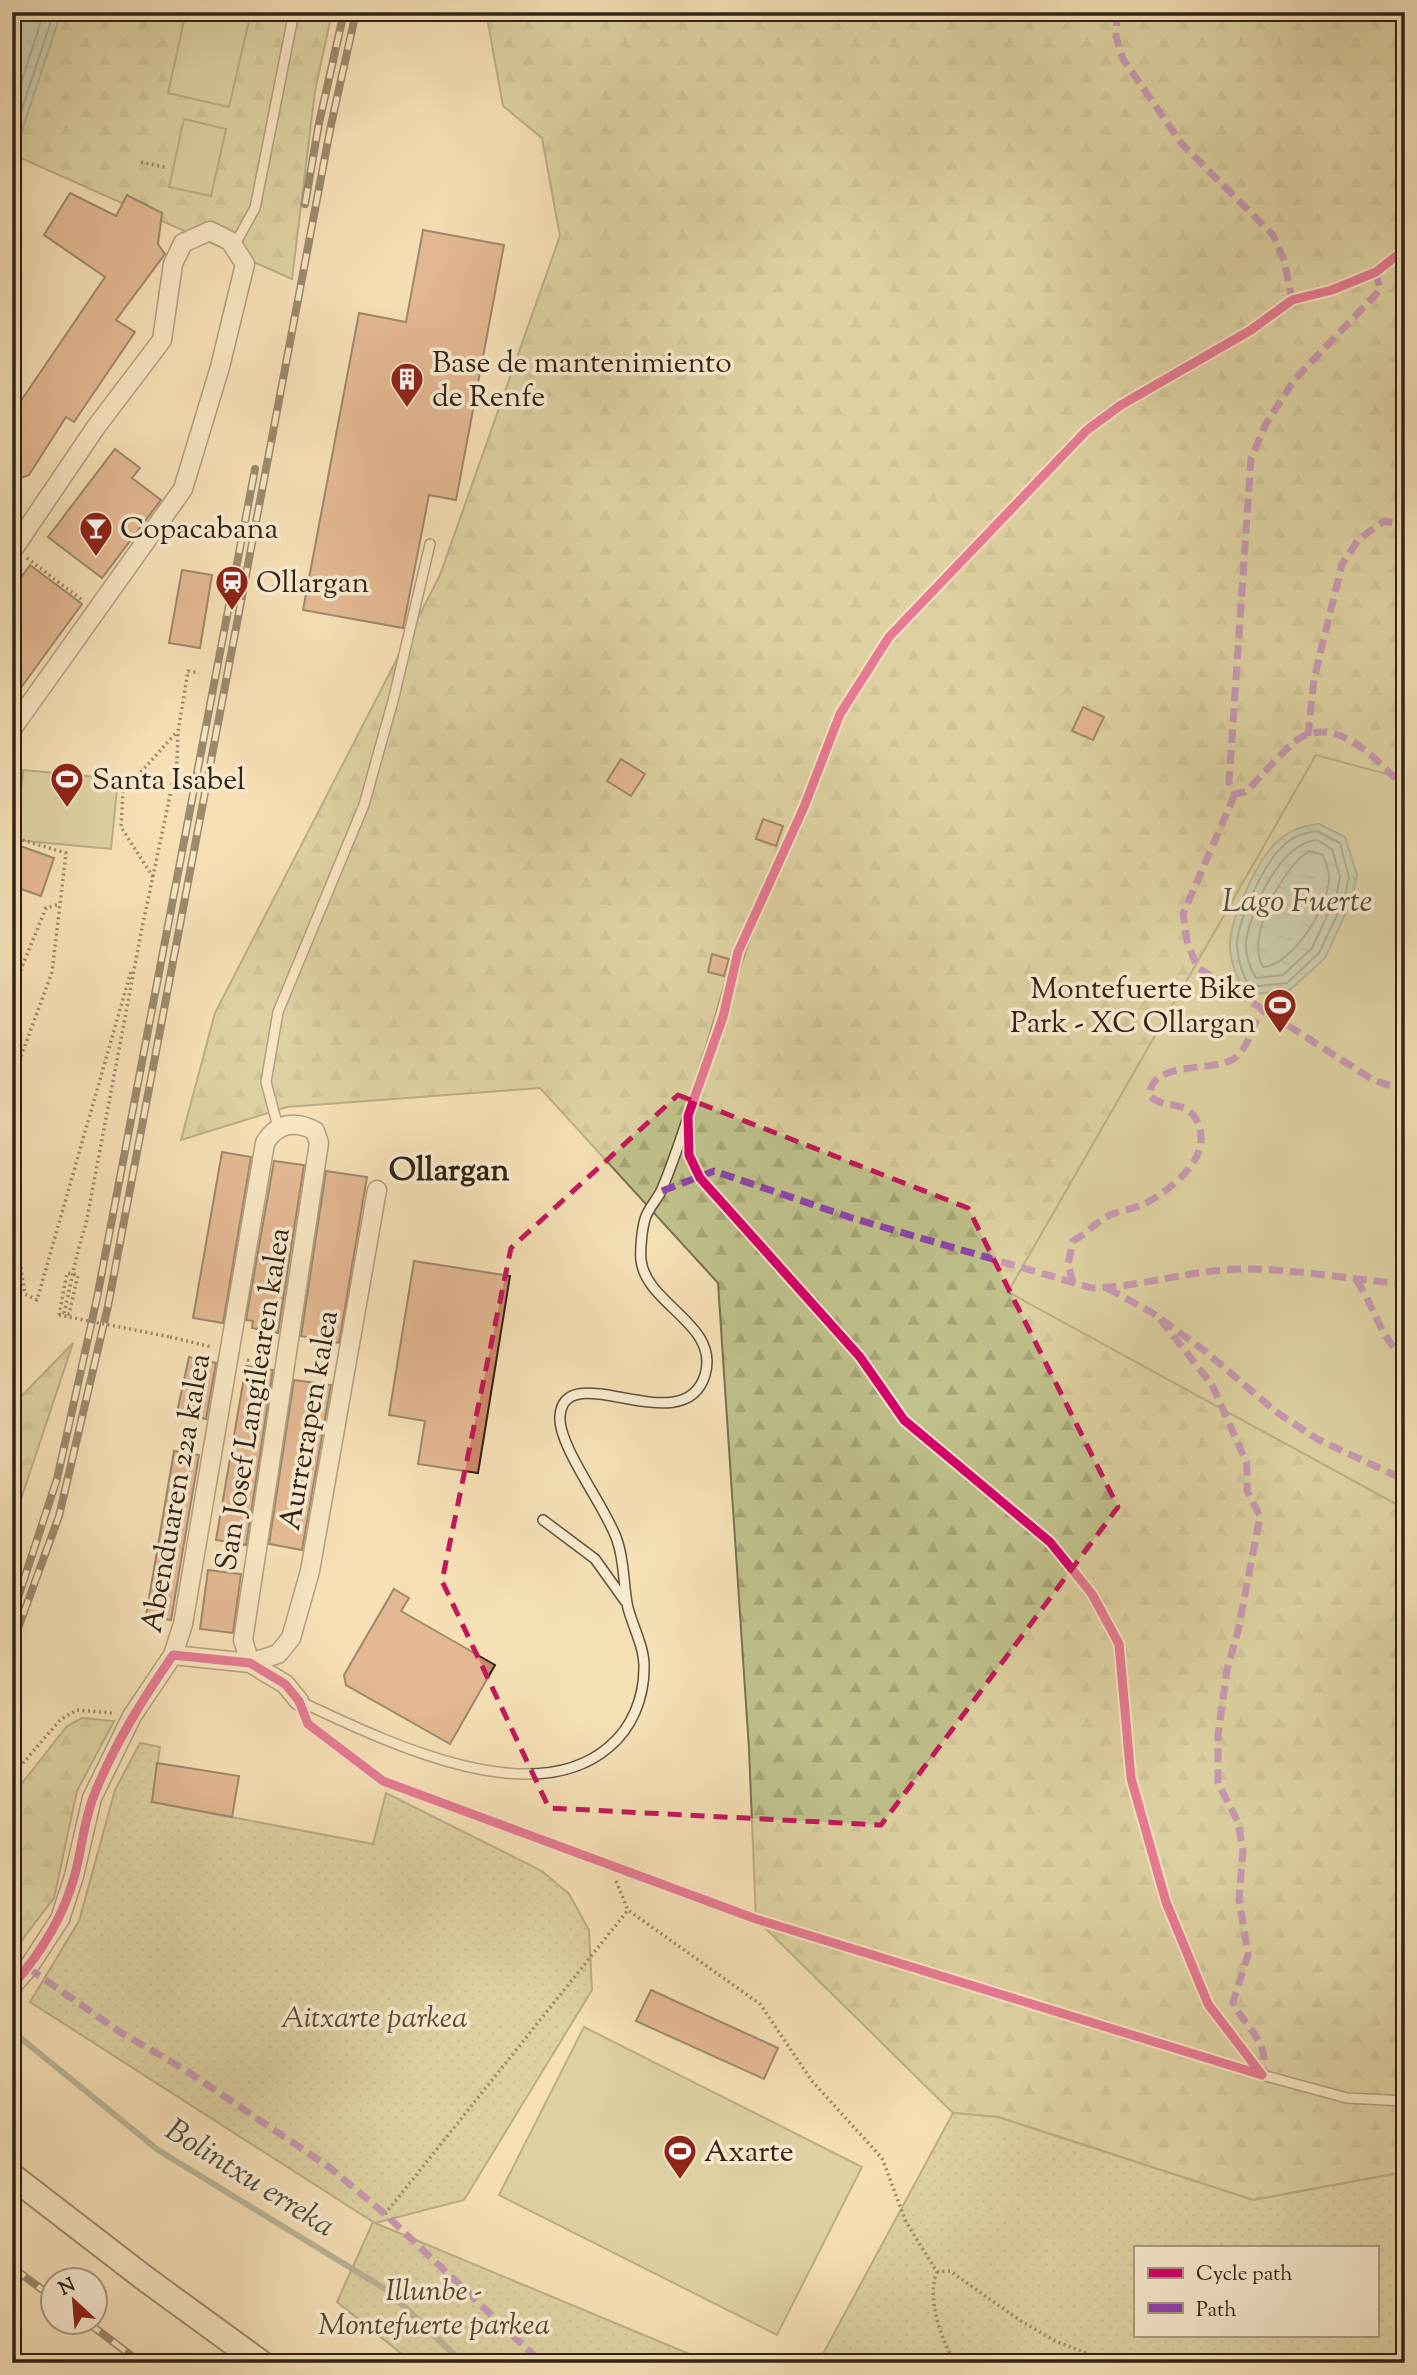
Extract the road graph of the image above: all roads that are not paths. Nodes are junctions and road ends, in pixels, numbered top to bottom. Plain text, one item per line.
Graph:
1 (294, 12) edge
2 (234, 246) junction
3 (430, 544) dead end
4 (13, 549) edge
5 (12, 729) edge
6 (757, 909) dead end
7 (278, 1127) junction
8 (377, 1190) dead end
9 (542, 1520) dead end
10 (627, 1605) junction
11 (173, 1655) junction
12 (250, 1662) junction
13 (299, 1701) junction
14 (12, 1986) edge
15 (1405, 2101) edge
16 (12, 2176) edge
17 (261, 2363) edge

1 - 2 lane
2 - 4 street
2 - 5 street
3 - 7 lane
6 - 10 lane
7 - 11 street, Abenduaren 22a kalea
7 - 12 street, San Josef Langilearen kalea
8 - 12 street, Aurrerapen kalea
9 - 10 lane
10 - 13 lane
11 - 12 street
11 - 14 street, Abenduaren 22a kalea
12 - 13 street
13 - 15 lane
16 - 17 street

